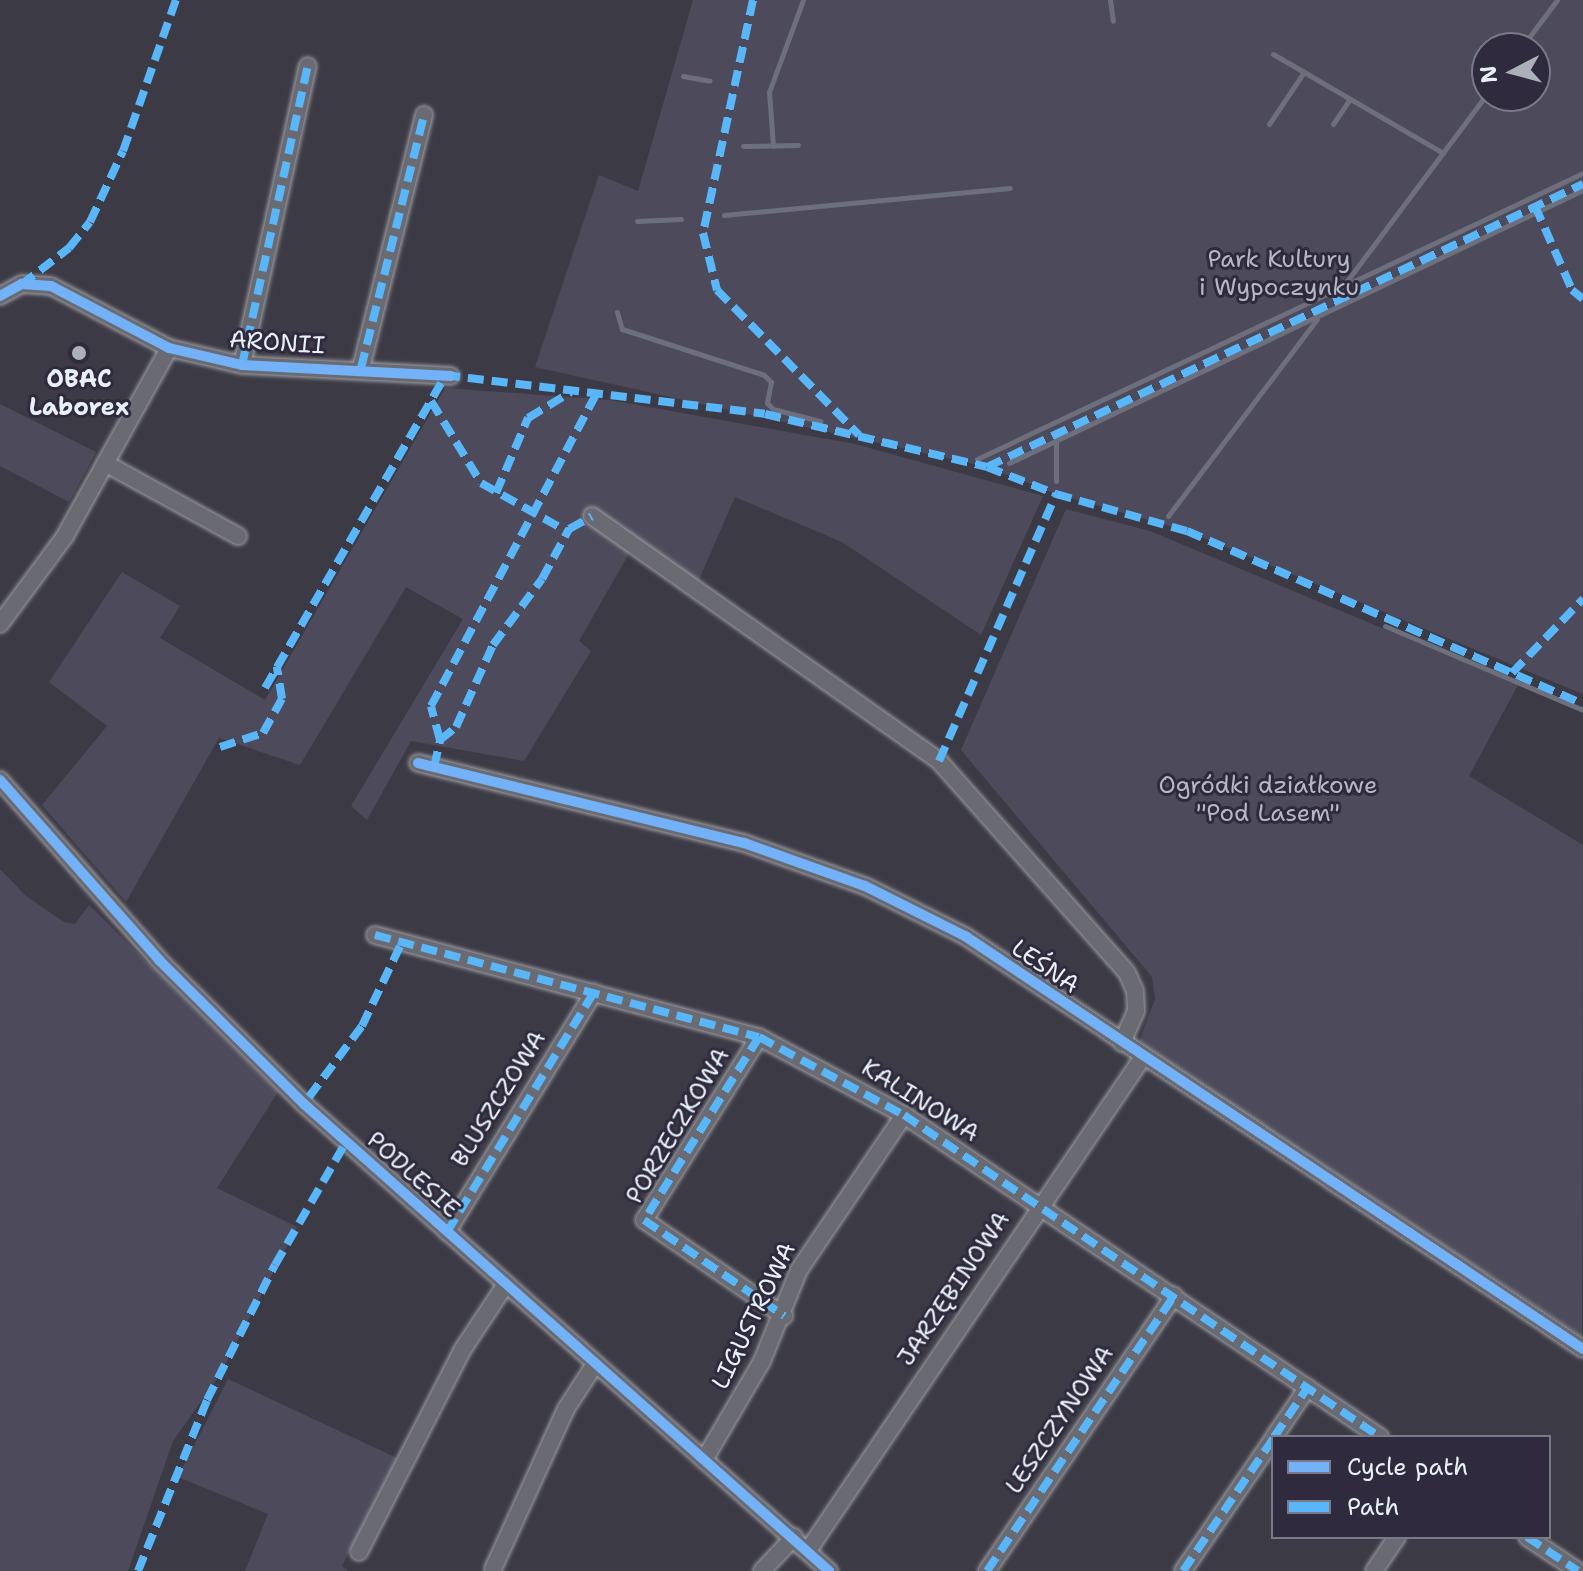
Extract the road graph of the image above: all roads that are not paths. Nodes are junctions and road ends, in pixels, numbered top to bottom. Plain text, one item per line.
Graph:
1 (308, 66) dead end
2 (424, 115) dead end
3 (0, 296) edge
4 (169, 348) junction
5 (242, 365) junction
6 (361, 368) junction
7 (451, 376) dead end
8 (105, 463) junction
9 (592, 516) dead end
10 (238, 536) dead end
11 (0, 624) edge
12 (418, 763) dead end
13 (0, 780) edge
14 (375, 935) dead end
15 (594, 992) junction
16 (759, 1037) junction
17 (1122, 1043) junction
18 (1143, 1057) junction
19 (904, 1115) junction
20 (1038, 1207) junction
21 (447, 1232) junction
22 (506, 1284) junction
23 (1174, 1296) junction
24 (784, 1316) junction
25 (1583, 1349) edge
26 (595, 1364) junction
27 (1308, 1387) junction
28 (1276, 1435) edge
29 (1377, 1435) edge
30 (1271, 1442) edge
31 (704, 1460) junction
32 (794, 1537) junction
33 (1396, 1539) edge
34 (1530, 1539) edge
35 (809, 1549) junction
36 (359, 1552) dead end
37 (493, 1569) dead end
38 (762, 1571) edge
39 (829, 1571) edge
40 (987, 1571) edge
41 (1183, 1571) edge
42 (1374, 1571) edge
43 (1578, 1571) edge

1 - 5 street
2 - 6 street
3 - 4 street, ARONII
4 - 5 street, ARONII
4 - 8 street
5 - 6 street, ARONII
6 - 7 street, ARONII
8 - 10 street
8 - 11 street
9 - 17 street
12 - 17 street, LEŚNA
13 - 21 street, PODLESIE
14 - 15 street, KALINOWA
15 - 16 street, KALINOWA
15 - 21 street, BLUSZCZOWA
16 - 19 street, KALINOWA
16 - 24 street, PORZECZKOWA
17 - 18 street, LEŚNA
18 - 20 street, JARZĘBINOWA
18 - 25 street, LEŚNA
19 - 20 street, KALINOWA
19 - 24 street, LIGUSTROWA
20 - 23 street, KALINOWA
20 - 35 street, JARZĘBINOWA
21 - 22 street, PODLESIE
22 - 26 street, PODLESIE
22 - 36 street
23 - 27 street, KALINOWA
23 - 40 street, LESZCZYNOWA
24 - 31 street, LIGUSTROWA
26 - 31 street, PODLESIE
26 - 37 street
27 - 28 street
27 - 29 street, KALINOWA
30 - 41 street
31 - 32 street, PODLESIE
32 - 35 street, PODLESIE
32 - 38 street
33 - 42 street
34 - 43 street
35 - 39 street, PODLESIE

